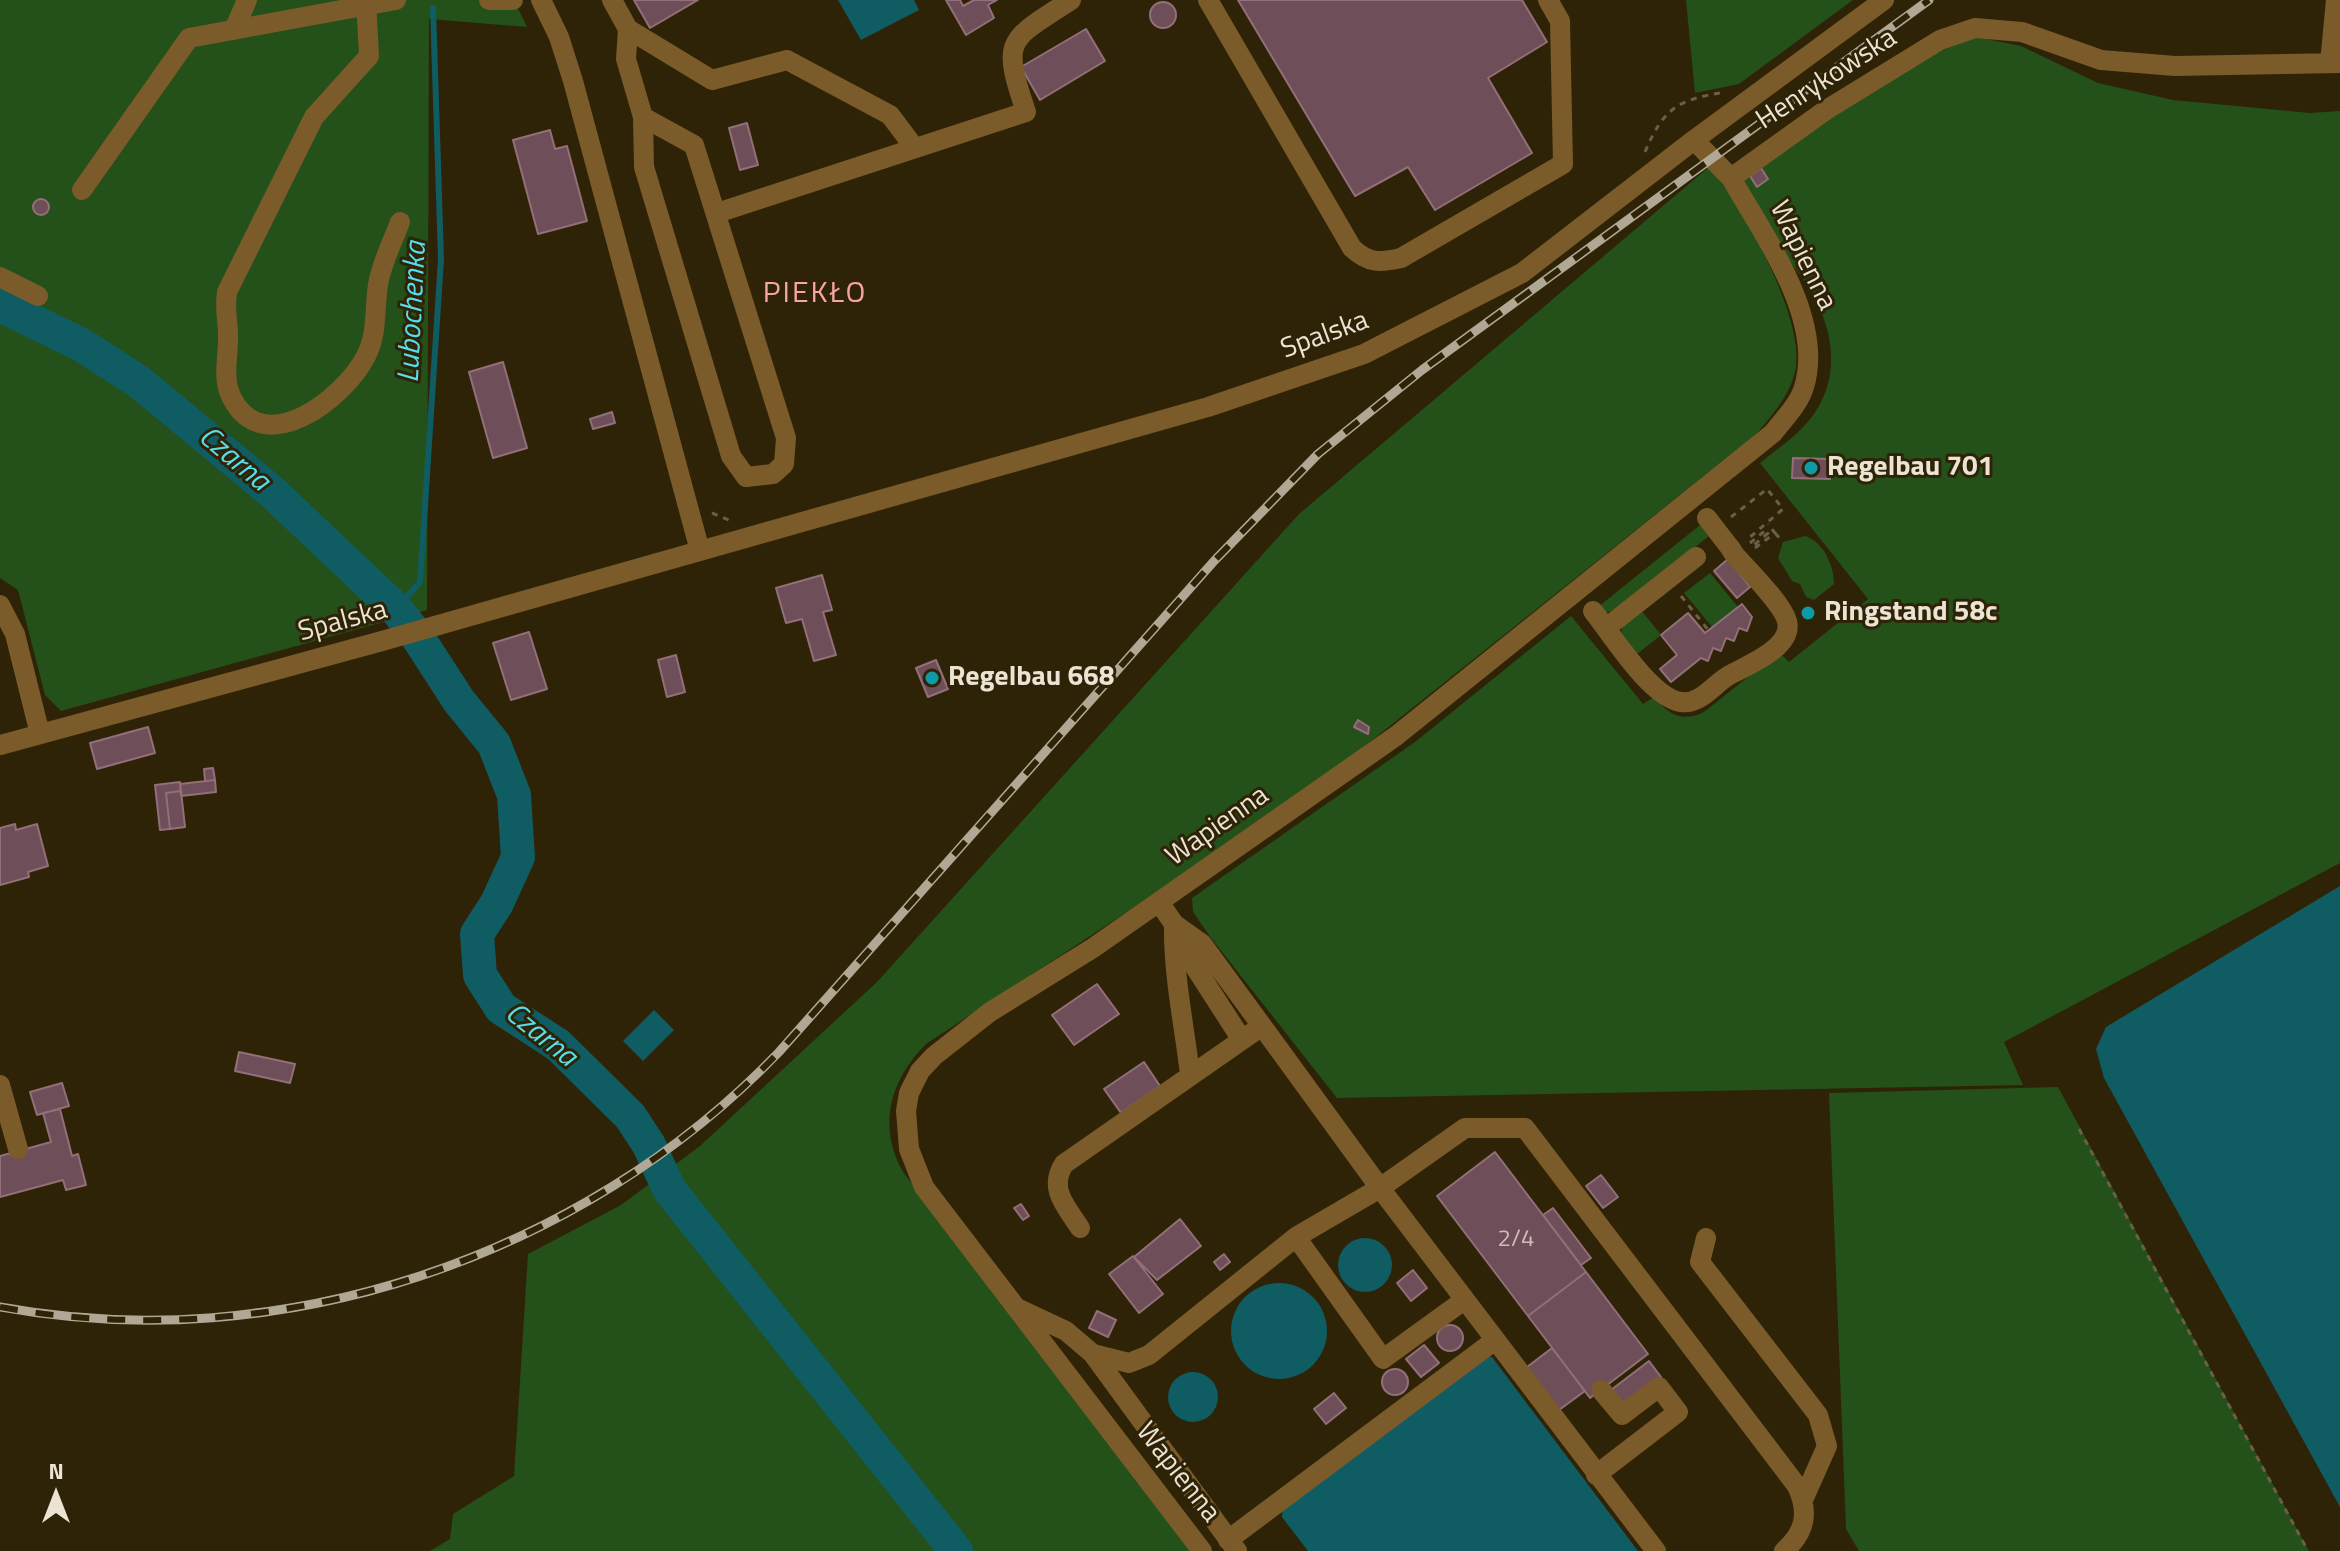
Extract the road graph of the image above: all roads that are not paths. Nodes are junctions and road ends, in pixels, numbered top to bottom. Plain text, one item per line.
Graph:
1 (247, 0) edge
2 (396, 0) edge
3 (489, 0) edge
4 (513, 0) edge
5 (541, 0) edge
6 (612, 0) edge
7 (1071, 0) edge
8 (1208, 0) edge
9 (1548, 0) edge
10 (1884, 0) edge
11 (2336, 0) edge
12 (367, 3) edge
13 (628, 29) junction
14 (234, 30) junction
15 (2335, 63) edge
16 (643, 117) junction
17 (1694, 140) junction
18 (914, 147) junction
19 (1731, 178) junction
20 (82, 190) dead end
21 (717, 213) junction
22 (400, 222) dead end
23 (0, 277) edge
24 (38, 296) dead end
25 (1711, 524) road end
26 (700, 551) junction
27 (1696, 557) dead end
28 (0, 605) edge
29 (1774, 629) dead end
30 (1728, 676) junction
31 (40, 734) junction
32 (0, 745) edge
33 (1159, 902) junction
34 (1174, 924) junction
35 (1262, 1026) junction
36 (1242, 1040) junction
37 (1190, 1074) junction
38 (0, 1085) edge
39 (18, 1149) dead end
40 (1380, 1188) junction
41 (1080, 1228) dead end
42 (1296, 1237) junction
43 (1706, 1238) dead end
44 (1463, 1301) junction
45 (1013, 1307) junction
46 (1494, 1341) junction
47 (1093, 1354) junction
48 (1601, 1390) dead end
49 (1596, 1475) junction
50 (1803, 1500) junction
51 (1232, 1545) edge
52 (1202, 1551) edge
53 (1656, 1551) edge
54 (1784, 1551) edge

1 - 14 street
2 - 12 street
3 - 4 street
5 - 26 street
6 - 13 street
7 - 18 street
8 - 9 street
10 - 17 street, Spalska
11 - 15 street
12 - 14 street
12 - 22 street
13 - 16 street
13 - 18 street
14 - 20 street
15 - 19 street, Henrykowska
16 - 21 street
16 - 21 street
17 - 19 street
17 - 26 street, Spalska
18 - 21 street
19 - 33 street, Wapienna
23 - 24 street
25 - 30 street
26 - 31 street, Spalska
27 - 30 street
28 - 31 street
29 - 30 street
31 - 32 street, Spalska
33 - 34 street
33 - 45 street, Wapienna
34 - 35 street
34 - 36 street
34 - 37 street
35 - 36 street
35 - 40 street
36 - 37 street
37 - 41 street
38 - 39 street
40 - 42 street
40 - 44 street
40 - 50 street
42 - 44 street
42 - 47 street
43 - 50 street
44 - 46 street
45 - 47 street
45 - 52 street, Wapienna
46 - 49 street
46 - 51 street
47 - 51 street
48 - 49 street
49 - 53 street
50 - 54 street

